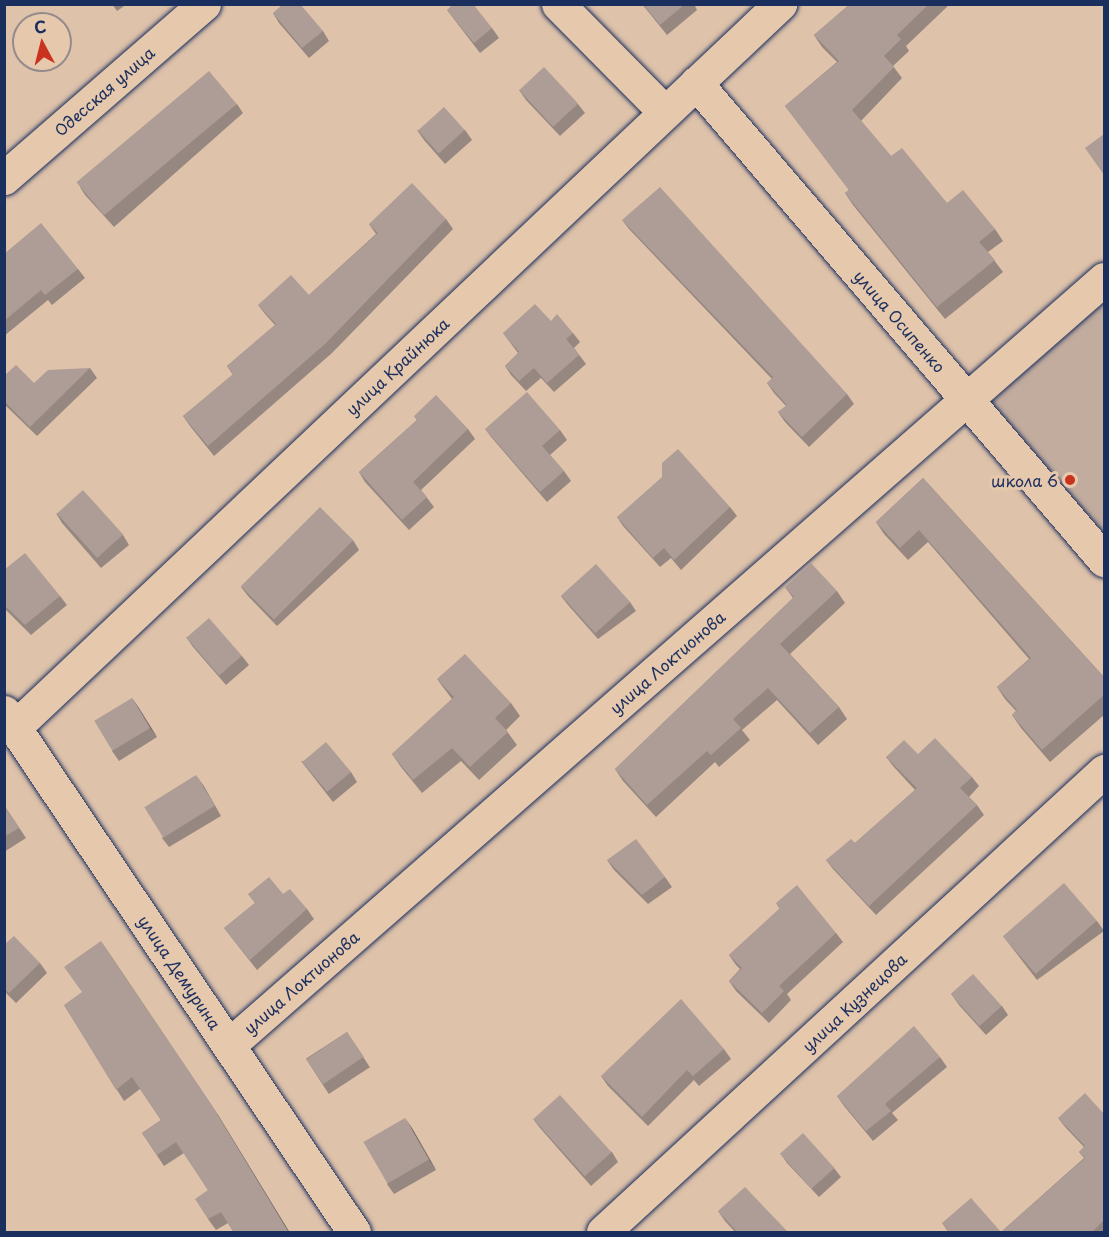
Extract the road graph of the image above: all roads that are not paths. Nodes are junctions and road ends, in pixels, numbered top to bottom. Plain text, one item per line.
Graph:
1 (204, 4) edge
2 (558, 4) edge
3 (780, 4) edge
4 (696, 83) junction
5 (665, 112) junction
6 (4, 178) edge
7 (1104, 279) edge
8 (967, 399) junction
9 (1104, 560) edge
10 (10, 720) edge
11 (1104, 771) edge
12 (229, 1046) junction
13 (354, 1233) edge
14 (603, 1233) edge

1 - 6 street, Одесская улица
2 - 5 street
3 - 4 street, улица Крайнюка
4 - 5 street, улица Крайнюка
4 - 8 street, улица Осипенко
5 - 10 street, улица Крайнюка
7 - 8 street, улица Локтионова
8 - 9 street, улица Осипенко
8 - 12 street, улица Локтионова
10 - 12 street, улица Демурина
11 - 14 street, улица Кузнецова
12 - 13 street, улица Демурина

